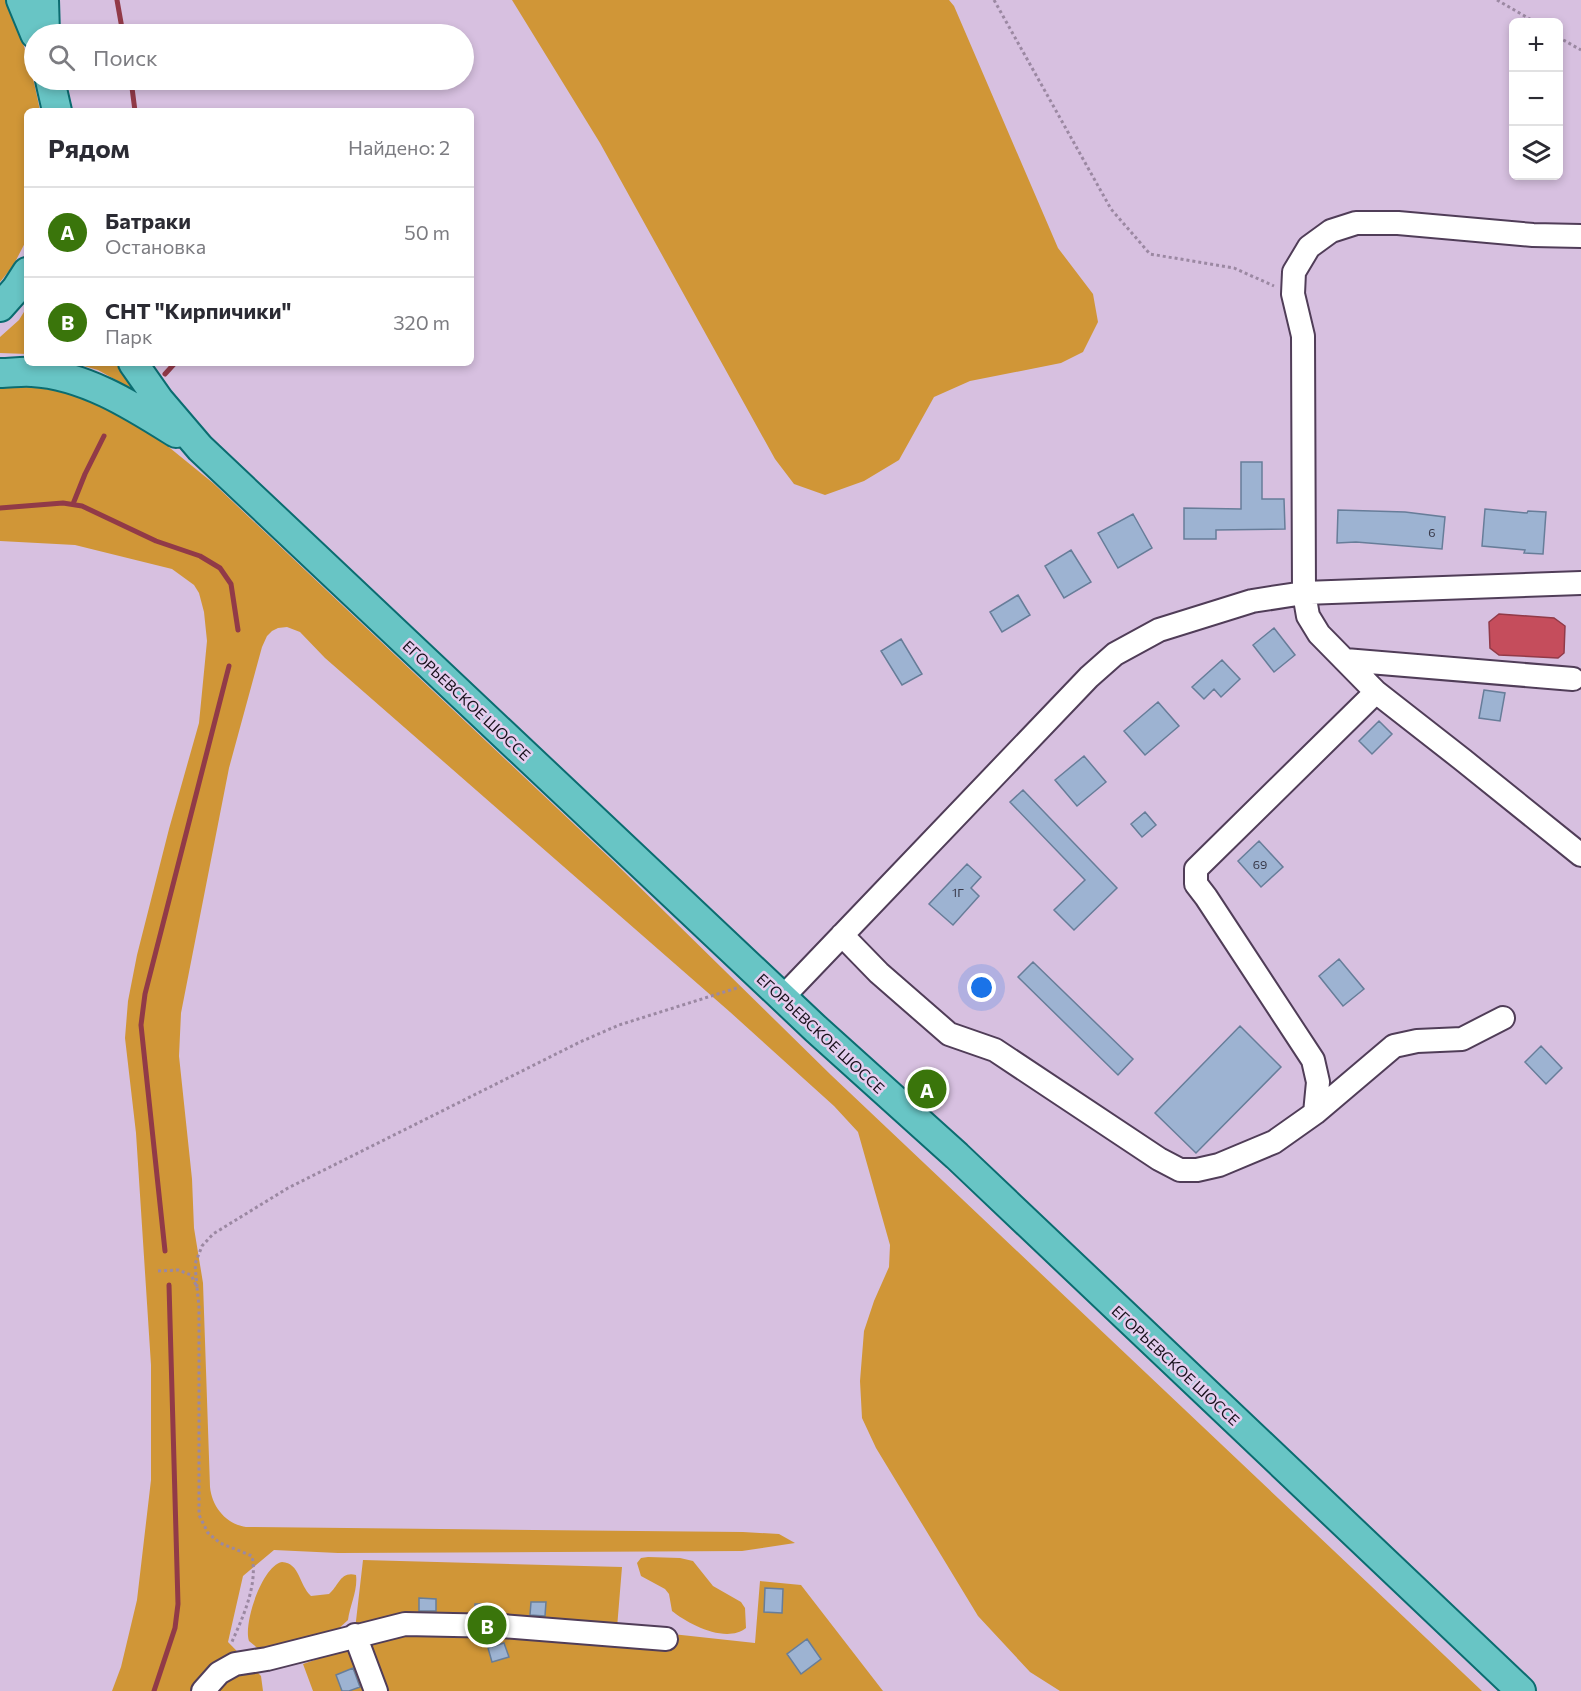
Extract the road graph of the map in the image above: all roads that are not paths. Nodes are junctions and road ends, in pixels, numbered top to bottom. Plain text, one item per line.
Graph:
1 (21, 0) edge
2 (44, 0) edge
3 (31, 24) edge
4 (45, 24) edge
5 (52, 90) edge
6 (56, 108) edge
7 (1581, 236) edge
8 (24, 277) edge
9 (0, 307) edge
10 (135, 366) edge
11 (0, 373) edge
12 (200, 448) junction
13 (1581, 583) edge
14 (1304, 592) junction
15 (1345, 660) junction
16 (1573, 679) dead end
17 (1376, 692) junction
18 (1581, 855) edge
19 (842, 935) junction
20 (773, 988) junction
21 (1503, 1018) dead end
22 (1315, 1113) junction
23 (355, 1635) junction
24 (666, 1639) dead end
25 (203, 1691) edge
26 (376, 1691) edge
27 (1521, 1691) edge

1 - 3 main road
2 - 4 main road
5 - 6 main road
7 - 14 street
8 - 9 main road
10 - 12 main road, ЕГОРЬЕВСКОЕ ШОССЕ
11 - 12 main road, ЕГОРЬЕВСКОЕ ШОССЕ
12 - 20 main road, ЕГОРЬЕВСКОЕ ШОССЕ
13 - 14 street
14 - 15 street
14 - 19 street
15 - 16 street
15 - 17 street
17 - 18 street
17 - 22 street
19 - 20 street
19 - 22 street
20 - 27 main road, ЕГОРЬЕВСКОЕ ШОССЕ
21 - 22 street
23 - 24 street
23 - 25 street
23 - 26 street

